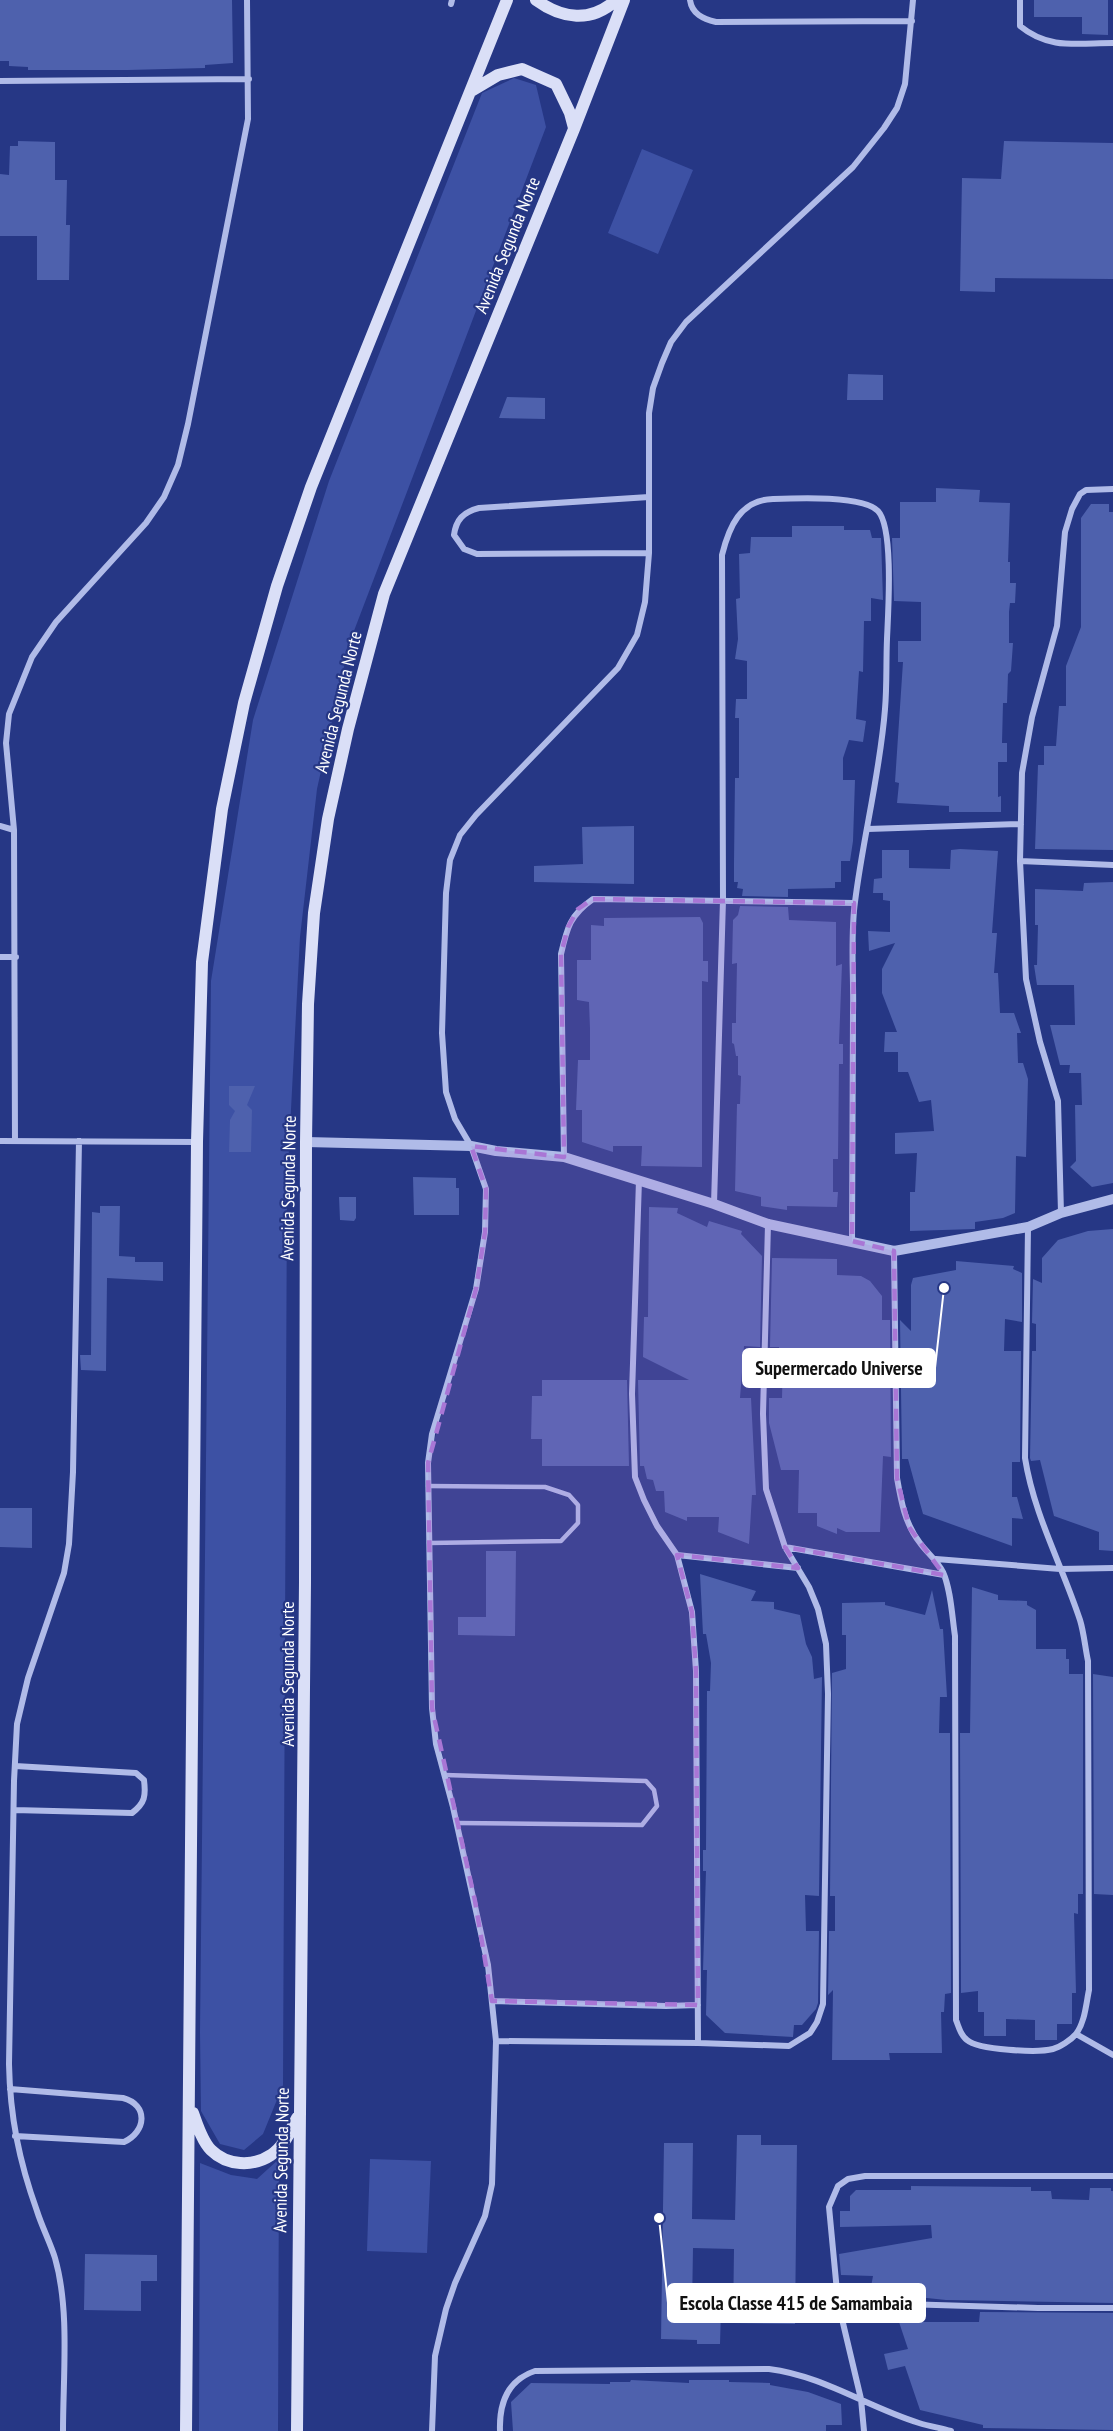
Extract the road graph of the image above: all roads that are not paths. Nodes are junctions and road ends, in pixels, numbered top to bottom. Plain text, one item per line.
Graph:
1 (248, 0) edge
2 (507, 0) edge
3 (536, 0) edge
4 (616, 0) edge
5 (624, 0) edge
6 (690, 0) edge
7 (913, 0) edge
8 (1020, 0) edge
9 (912, 21) junction
10 (1113, 43) edge
11 (249, 79) junction
12 (0, 81) edge
13 (471, 91) junction
14 (574, 129) junction
15 (1113, 489) edge
16 (649, 498) junction
17 (649, 553) junction
18 (1021, 824) junction
19 (0, 826) edge
20 (868, 829) junction
21 (14, 830) junction
22 (1020, 861) junction
23 (1113, 866) edge
24 (723, 900) junction
25 (854, 903) junction
26 (0, 957) edge
27 (16, 957) junction
28 (15, 1141) junction
29 (79, 1141) junction
30 (0, 1142) edge
31 (197, 1142) junction
32 (306, 1142) junction
33 (471, 1146) junction
34 (564, 1157) junction
35 (639, 1180) junction
36 (1113, 1199) edge
37 (714, 1204) junction
38 (1061, 1213) junction
39 (768, 1224) junction
40 (1028, 1227) junction
41 (852, 1241) junction
42 (894, 1251) junction
43 (428, 1486) junction
44 (429, 1543) junction
45 (785, 1547) junction
46 (677, 1555) junction
47 (936, 1559) junction
48 (798, 1568) junction
49 (1113, 1568) edge
50 (1060, 1569) junction
51 (944, 1575) junction
52 (15, 1766) junction
53 (445, 1775) junction
54 (14, 1810) junction
55 (457, 1823) junction
56 (492, 2001) junction
57 (698, 2005) junction
58 (1076, 2034) junction
59 (496, 2041) junction
60 (698, 2043) junction
61 (1113, 2055) edge
62 (10, 2089) junction
63 (189, 2103) junction
64 (299, 2114) junction
65 (15, 2136) junction
66 (1113, 2176) edge
67 (838, 2302) junction
68 (1113, 2308) edge
69 (861, 2399) junction
70 (63, 2431) edge
71 (186, 2431) edge
72 (297, 2431) edge
73 (432, 2431) edge
74 (501, 2431) edge
75 (864, 2431) edge
76 (951, 2431) edge

1 - 11 street
2 - 13 main road
3 - 4 main road
5 - 14 main road, Avenida Segunda Norte
6 - 9 street
7 - 9 street
8 - 10 street
9 - 16 street
11 - 12 street
11 - 21 street
13 - 14 main road
13 - 31 main road
14 - 32 main road, Avenida Segunda Norte
15 - 18 street
16 - 17 street
16 - 17 street
17 - 33 street
18 - 20 street
18 - 22 street
19 - 21 street
20 - 24 street
20 - 25 street
21 - 27 street
22 - 23 street
22 - 38 street
24 - 25 street
24 - 34 street
24 - 37 street
25 - 41 street
26 - 27 street
27 - 28 street
28 - 29 street
28 - 30 street
29 - 31 street
29 - 52 street
31 - 63 main road
32 - 33 street
32 - 64 main road, Avenida Segunda Norte
33 - 34 street
33 - 43 street
34 - 35 street
35 - 37 street
35 - 46 street
36 - 38 street
37 - 39 street
38 - 40 street
39 - 41 street
39 - 45 street
40 - 42 street
40 - 50 street
41 - 42 street
42 - 47 street
43 - 44 street
43 - 44 lane
44 - 53 street
45 - 48 street
45 - 51 street
46 - 48 street
46 - 57 street
47 - 50 street
47 - 51 street
48 - 60 street
49 - 50 street
50 - 58 street
51 - 58 street
52 - 54 street
52 - 54 street
53 - 55 street
53 - 55 lane
54 - 62 street
55 - 56 street
56 - 57 street
56 - 59 street
57 - 60 street
58 - 61 street
59 - 60 street
59 - 73 street
62 - 65 street
62 - 65 street
63 - 64 main road
63 - 71 main road
64 - 72 main road, Avenida Segunda Norte
65 - 70 street
66 - 67 street
67 - 68 street
67 - 69 street
69 - 74 street
69 - 75 street
69 - 76 street

